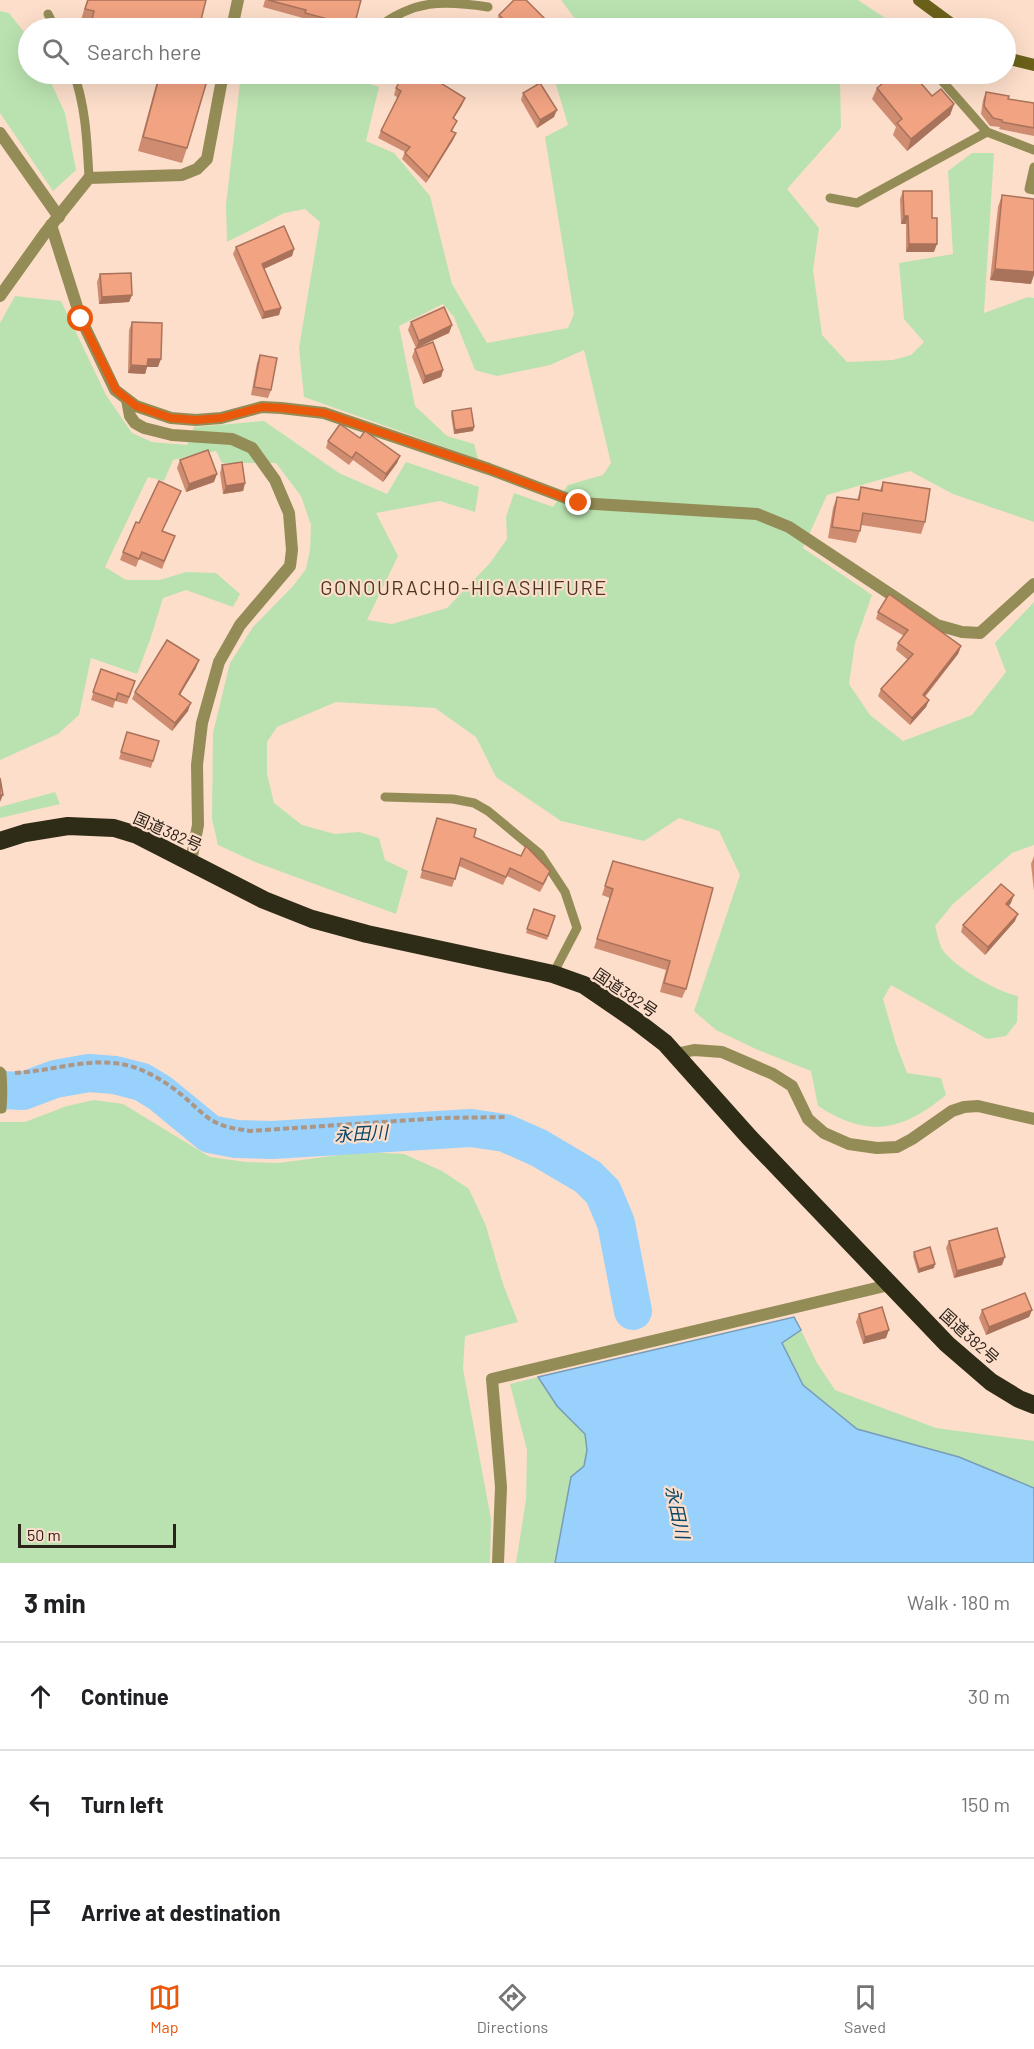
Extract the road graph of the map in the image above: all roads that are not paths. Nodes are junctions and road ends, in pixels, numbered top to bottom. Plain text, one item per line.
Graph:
1 (238, 0) edge
2 (919, 0) edge
3 (488, 7) dead end
4 (48, 14) dead end
5 (50, 18) edge
6 (234, 18) edge
7 (391, 18) edge
8 (943, 18) edge
9 (1016, 61) edge
10 (1034, 65) edge
11 (78, 84) edge
12 (221, 84) edge
13 (945, 84) edge
14 (987, 132) junction
15 (0, 133) edge
16 (1034, 150) edge
17 (1034, 167) edge
18 (88, 178) junction
19 (1034, 190) edge
20 (830, 198) dead end
21 (55, 221) junction
22 (0, 296) edge
23 (128, 399) junction
24 (1034, 584) edge
25 (385, 797) dead end
26 (0, 841) edge
27 (191, 861) junction
28 (553, 974) junction
29 (675, 1054) junction
30 (2, 1075) edge
31 (1, 1106) edge
32 (1034, 1119) edge
33 (889, 1286) junction
34 (1034, 1405) edge
35 (498, 1563) edge

1 - 6 street
2 - 8 main road
3 - 7 lane
4 - 5 lane
9 - 10 main road
11 - 18 lane
12 - 18 street
13 - 14 lane
14 - 16 lane
14 - 20 lane
15 - 21 street
17 - 19 lane
18 - 21 street
21 - 22 street
21 - 23 street
23 - 24 street
23 - 27 street
25 - 28 lane
26 - 27 highway, 国道382号
27 - 28 highway, 国道382号
28 - 29 highway, 国道382号
29 - 32 street
29 - 33 highway, 国道382号
30 - 31 lane
33 - 34 highway, 国道382号
33 - 35 street

